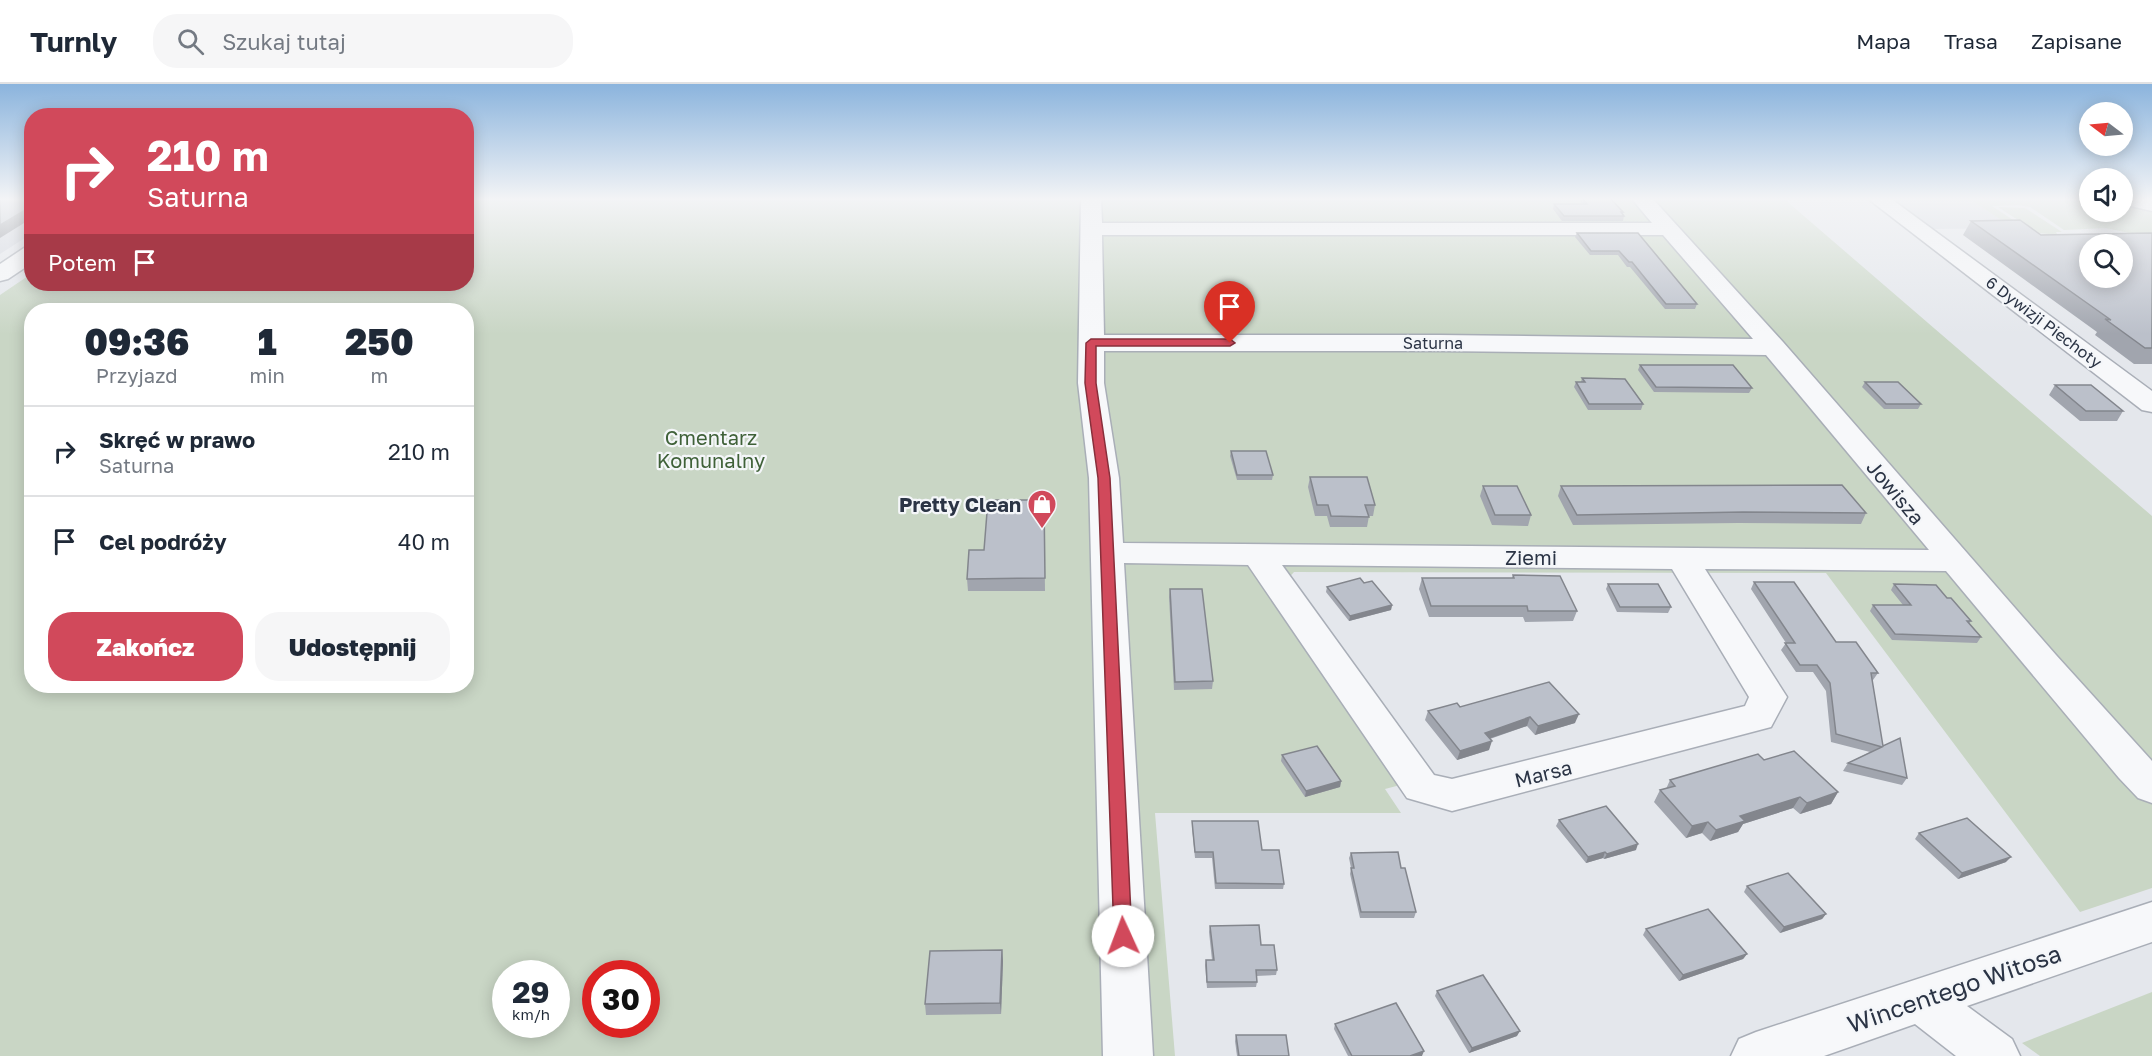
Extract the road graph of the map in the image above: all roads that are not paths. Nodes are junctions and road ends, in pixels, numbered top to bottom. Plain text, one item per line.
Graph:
1 (1092, 243) edge
2 (1683, 243) edge
3 (1938, 243) edge
4 (24, 258) edge
5 (0, 274) edge
6 (1091, 343) junction
7 (1774, 347) junction
8 (2152, 404) edge
9 (1108, 553) junction
10 (1258, 555) junction
11 (1682, 558) junction
12 (1955, 561) junction
13 (2152, 787) edge
14 (2152, 921) edge
15 (1919, 999) junction
16 (1128, 1056) edge
17 (1756, 1056) edge
18 (1995, 1056) edge

1 - 6 street
2 - 7 street, Jowisza
3 - 8 street, 6 Dywizji Piechoty
4 - 5 street
6 - 7 street, Saturna
6 - 9 street
7 - 12 street, Jowisza
9 - 10 street, Ziemi
9 - 16 street
10 - 11 street, Ziemi
10 - 11 street, Marsa
11 - 12 street, Ziemi
12 - 13 street, Jowisza
14 - 15 street, Wincentego Witosa
15 - 17 street, Wincentego Witosa
15 - 18 street

